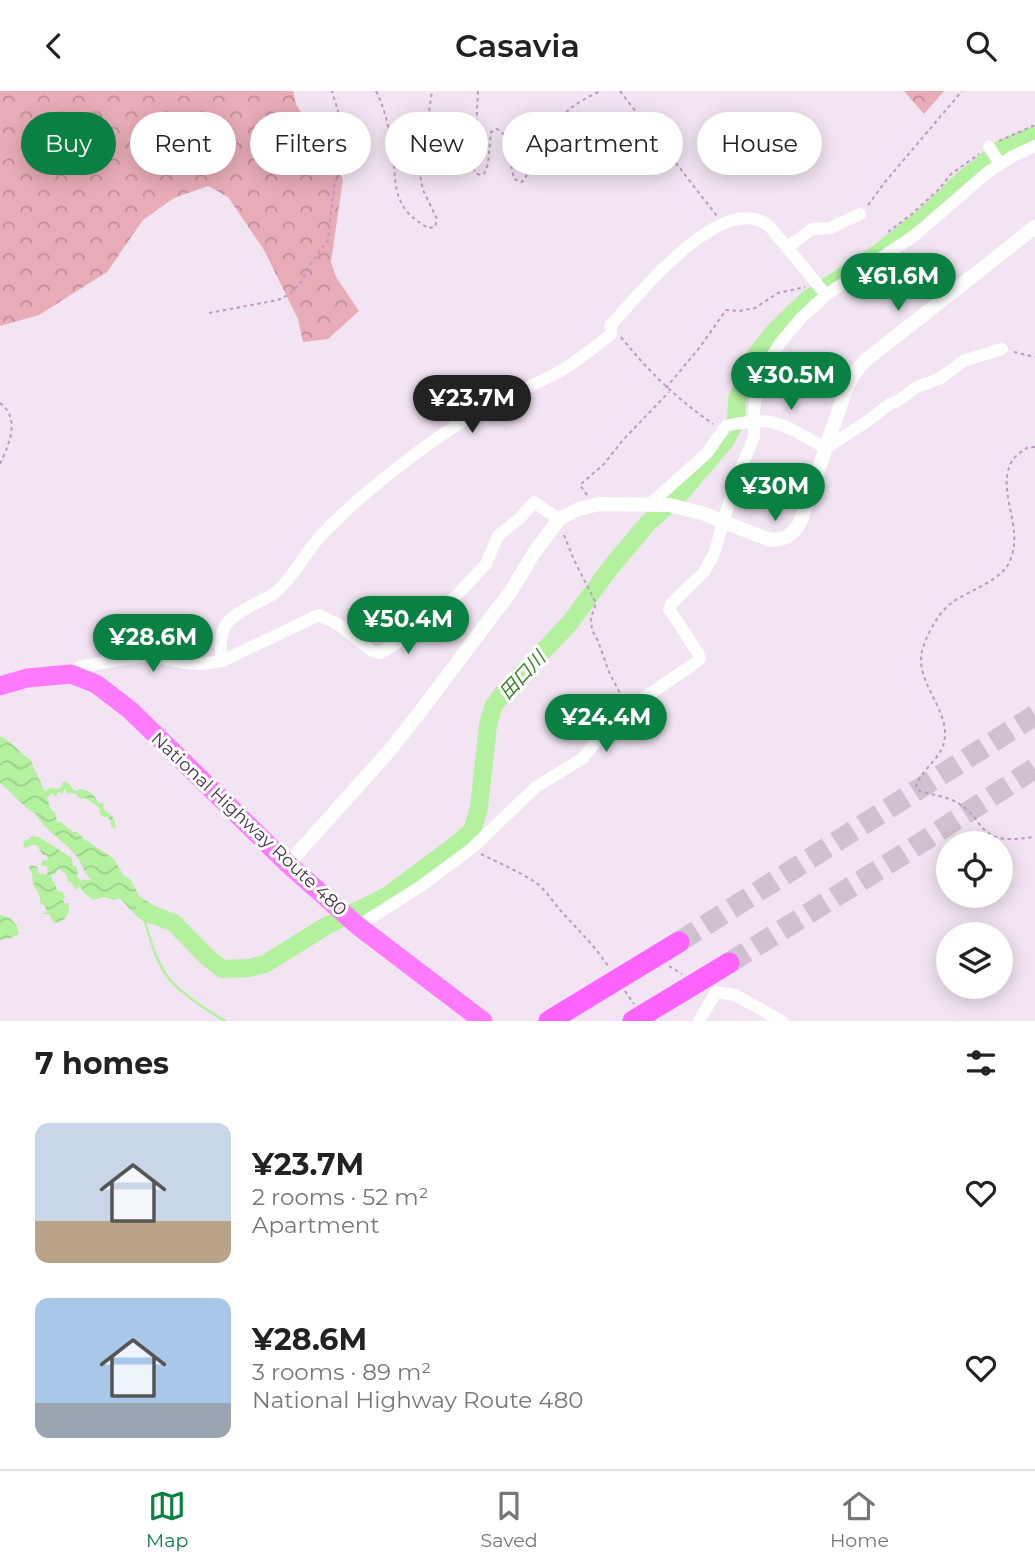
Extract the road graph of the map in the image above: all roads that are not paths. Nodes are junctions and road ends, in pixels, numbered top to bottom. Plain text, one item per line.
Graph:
1 (1035, 146) edge
2 (990, 148) road end
3 (1000, 162) junction
4 (860, 214) road end
5 (1035, 227) edge
6 (788, 247) junction
7 (826, 295) junction
8 (1002, 349) road end
9 (750, 423) junction
10 (826, 448) junction
11 (655, 504) junction
12 (558, 520) junction
13 (724, 521) junction
14 (222, 661) junction
15 (71, 674) junction
16 (0, 686) edge
17 (288, 864) junction
18 (356, 924) junction
19 (672, 946) tunnel mouth
20 (724, 966) tunnel mouth
21 (636, 1016) edge
22 (483, 1021) edge
23 (549, 1021) edge
24 (699, 1021) edge
25 (782, 1021) edge

1 - 3 street
2 - 3 street
3 - 7 street
4 - 6 street
5 - 10 street
6 - 7 street
6 - 14 street
7 - 9 street
8 - 10 street
9 - 10 street
9 - 11 street
9 - 13 street
10 - 13 street
11 - 12 street
11 - 13 street
12 - 14 street
12 - 17 street
13 - 18 street
14 - 15 street
15 - 16 highway
15 - 17 highway, National Highway Route 480
17 - 18 highway, National Highway Route 480
18 - 22 highway, National Highway Route 480
19 - 23 highway
20 - 21 highway
24 - 25 street

